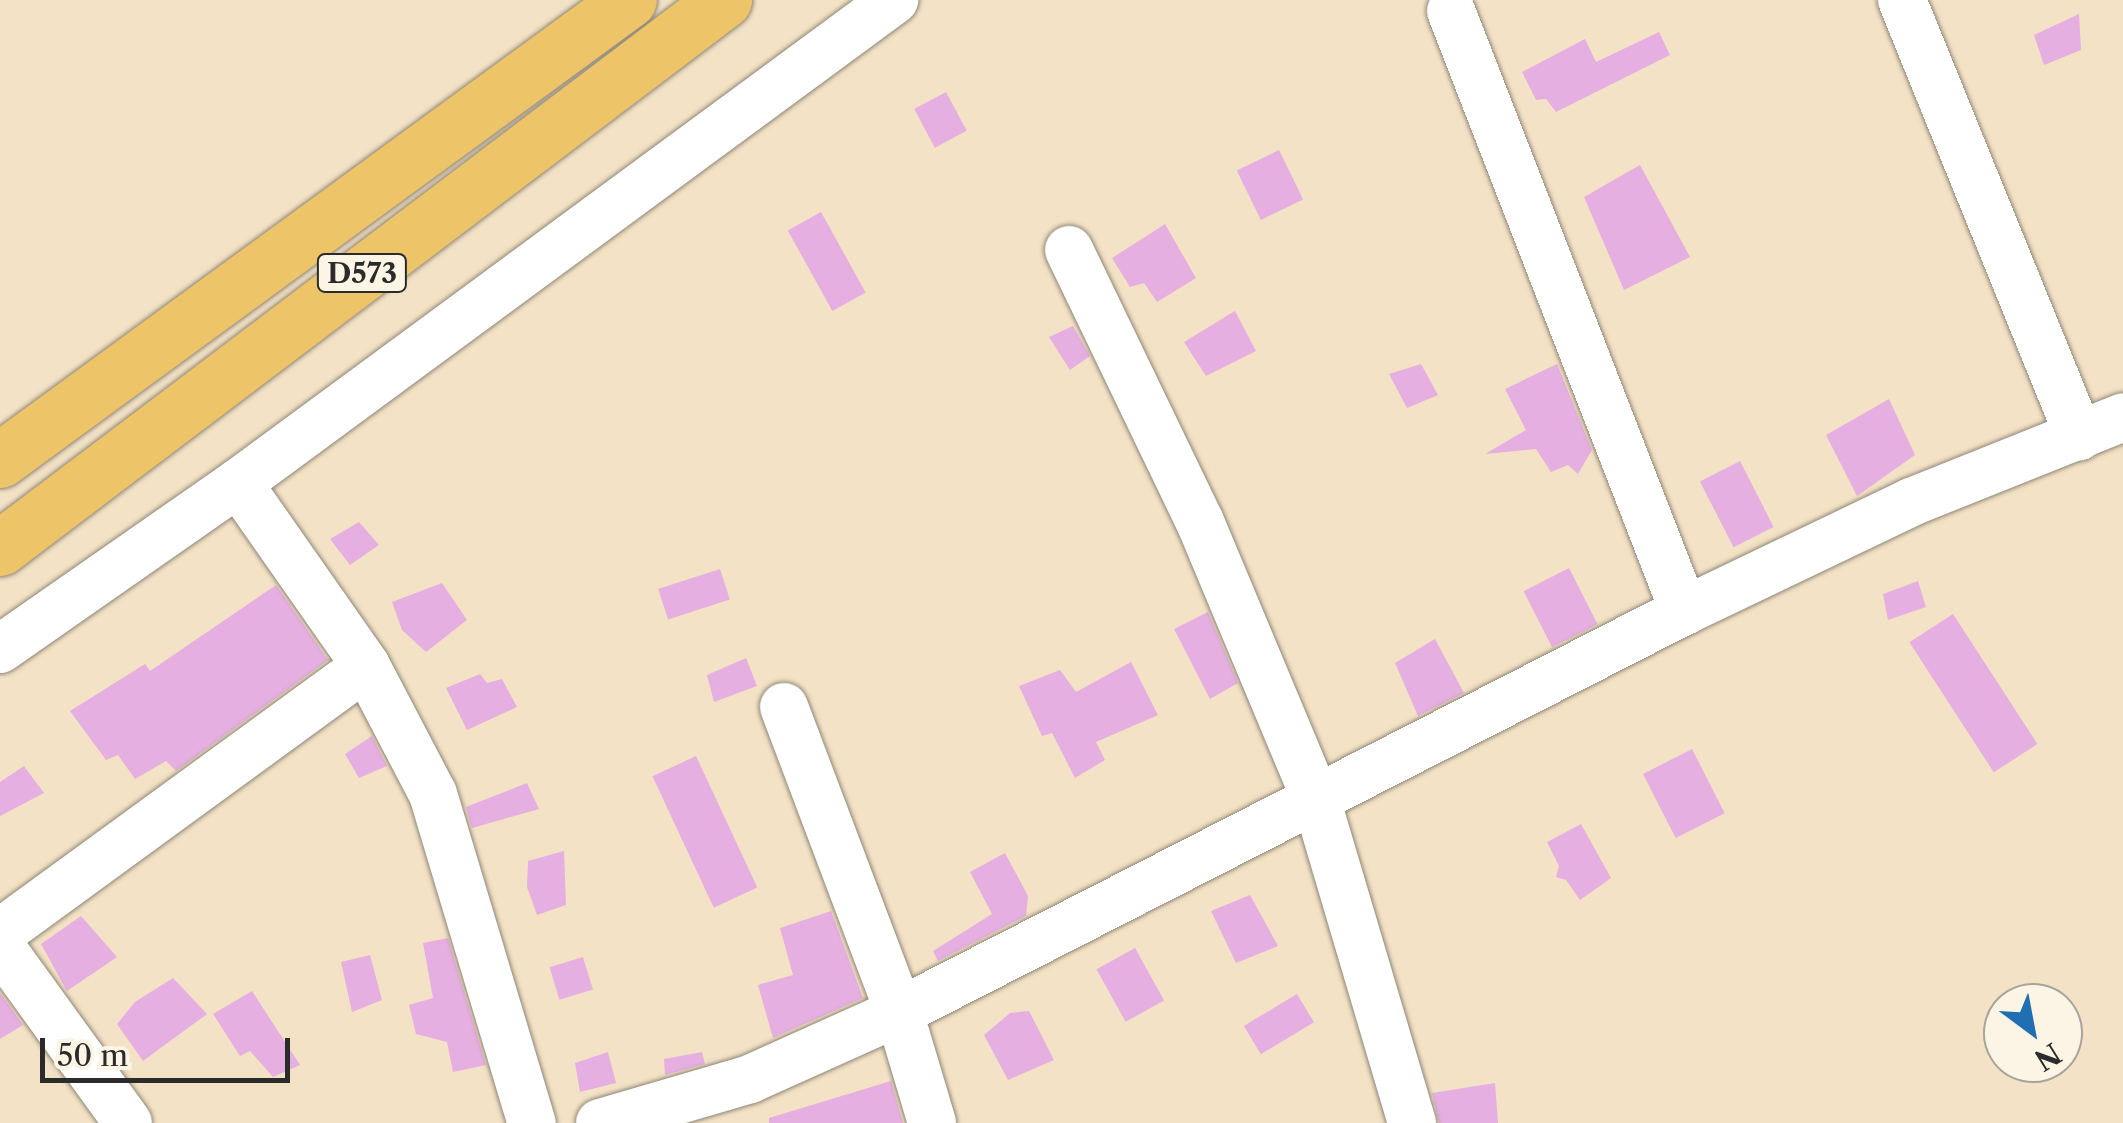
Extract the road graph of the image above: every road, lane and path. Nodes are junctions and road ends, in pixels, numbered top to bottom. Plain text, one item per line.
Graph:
1 (629, 0) edge
2 (724, 0) edge
3 (894, 0) edge
4 (1902, 0) edge
5 (1451, 11) dead end
6 (1069, 250) dead end
7 (2123, 417) edge
8 (2079, 436) junction
9 (0, 460) edge
10 (238, 483) junction
11 (0, 548) edge
12 (1684, 610) junction
13 (0, 650) edge
14 (366, 666) junction
15 (784, 707) dead end
16 (1317, 802) junction
17 (0, 934) edge
18 (0, 946) edge
19 (899, 1012) junction
20 (128, 1123) edge
21 (532, 1123) edge
22 (600, 1123) edge
23 (932, 1123) edge
24 (1412, 1123) edge

1 - 9 highway, D573
2 - 11 highway, D573
3 - 10 street
4 - 8 street
5 - 12 street
6 - 16 street
7 - 8 street
8 - 12 street
10 - 13 street
10 - 14 street
12 - 16 street
14 - 17 street
14 - 21 street
15 - 19 street
16 - 19 street
16 - 24 street
18 - 20 street
19 - 22 street
19 - 23 street

